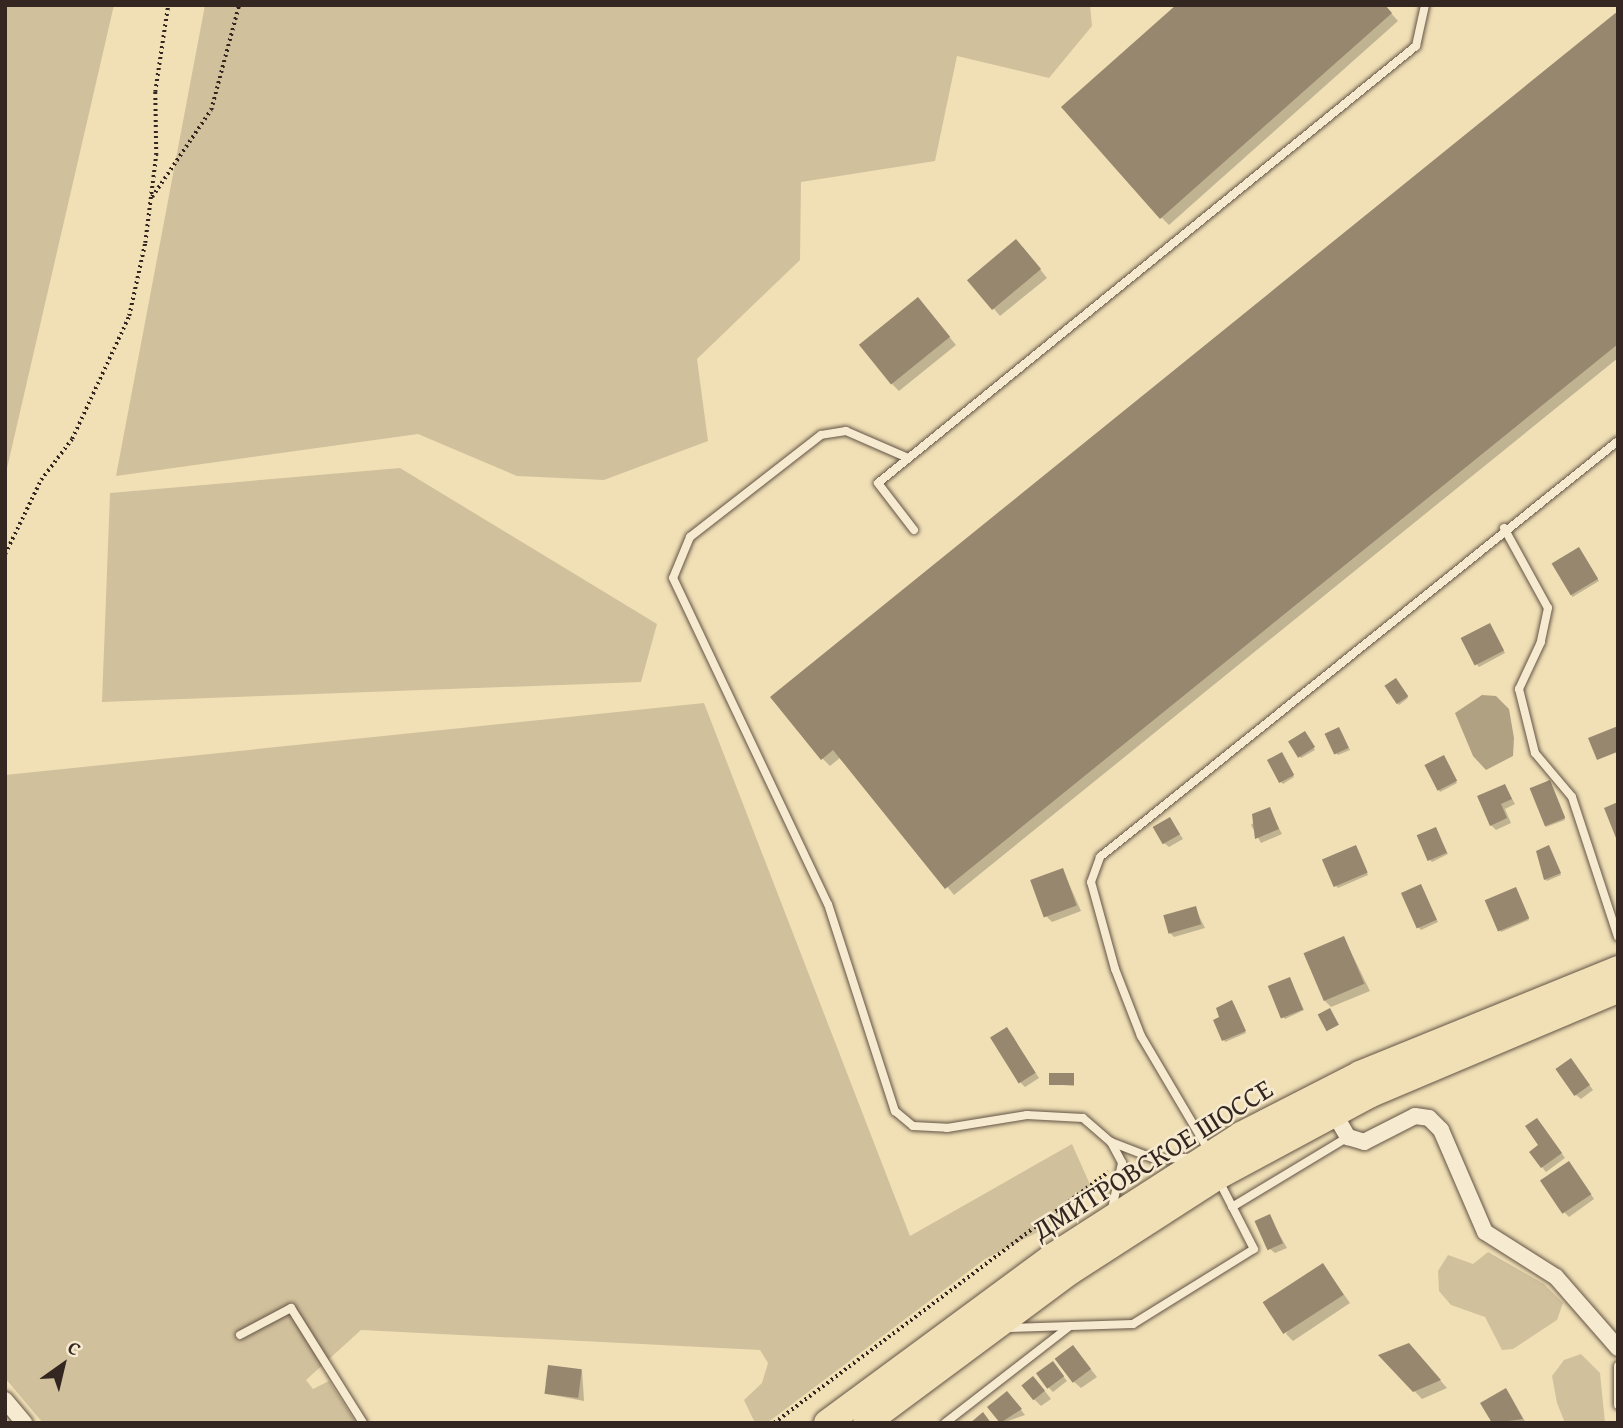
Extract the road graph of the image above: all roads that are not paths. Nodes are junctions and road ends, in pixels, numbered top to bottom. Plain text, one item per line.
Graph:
1 (1425, 5) edge
2 (1618, 441) edge
3 (908, 458) junction
4 (1504, 528) junction
5 (914, 530) dead end
6 (1618, 937) edge
7 (1618, 969) edge
8 (1618, 990) edge
9 (1334, 1113) junction
10 (1348, 1137) junction
11 (1111, 1142) junction
12 (1211, 1162) junction
13 (1232, 1207) junction
14 (1105, 1221) junction
15 (1071, 1325) junction
16 (992, 1328) junction
17 (240, 1335) dead end
18 (1618, 1348) edge
19 (1618, 1366) edge
20 (5, 1401) edge
21 (1618, 1405) edge
22 (24, 1423) edge
23 (363, 1423) edge
24 (827, 1423) edge
25 (866, 1423) edge
26 (945, 1423) edge

1 - 3 lane
2 - 4 lane
3 - 5 lane
3 - 11 lane
4 - 6 lane
4 - 12 lane
7 - 12 highway, ДМИТРОВСКОЕ ШОССЕ
8 - 9 highway, ДМИТРОВСКОЕ ШОССЕ
9 - 10 street
9 - 12 highway, ДМИТРОВСКОЕ ШОССЕ
10 - 13 lane
10 - 18 street
11 - 12 lane
11 - 14 lane
12 - 13 lane
12 - 14 highway, ДМИТРОВСКОЕ ШОССЕ
12 - 16 highway, ДМИТРОВСКОЕ ШОССЕ
13 - 15 lane
14 - 24 highway, ДМИТРОВСКОЕ ШОССЕ
15 - 16 lane
15 - 26 lane
16 - 25 highway, ДМИТРОВСКОЕ ШОССЕ
17 - 23 lane
19 - 21 lane
20 - 22 street

